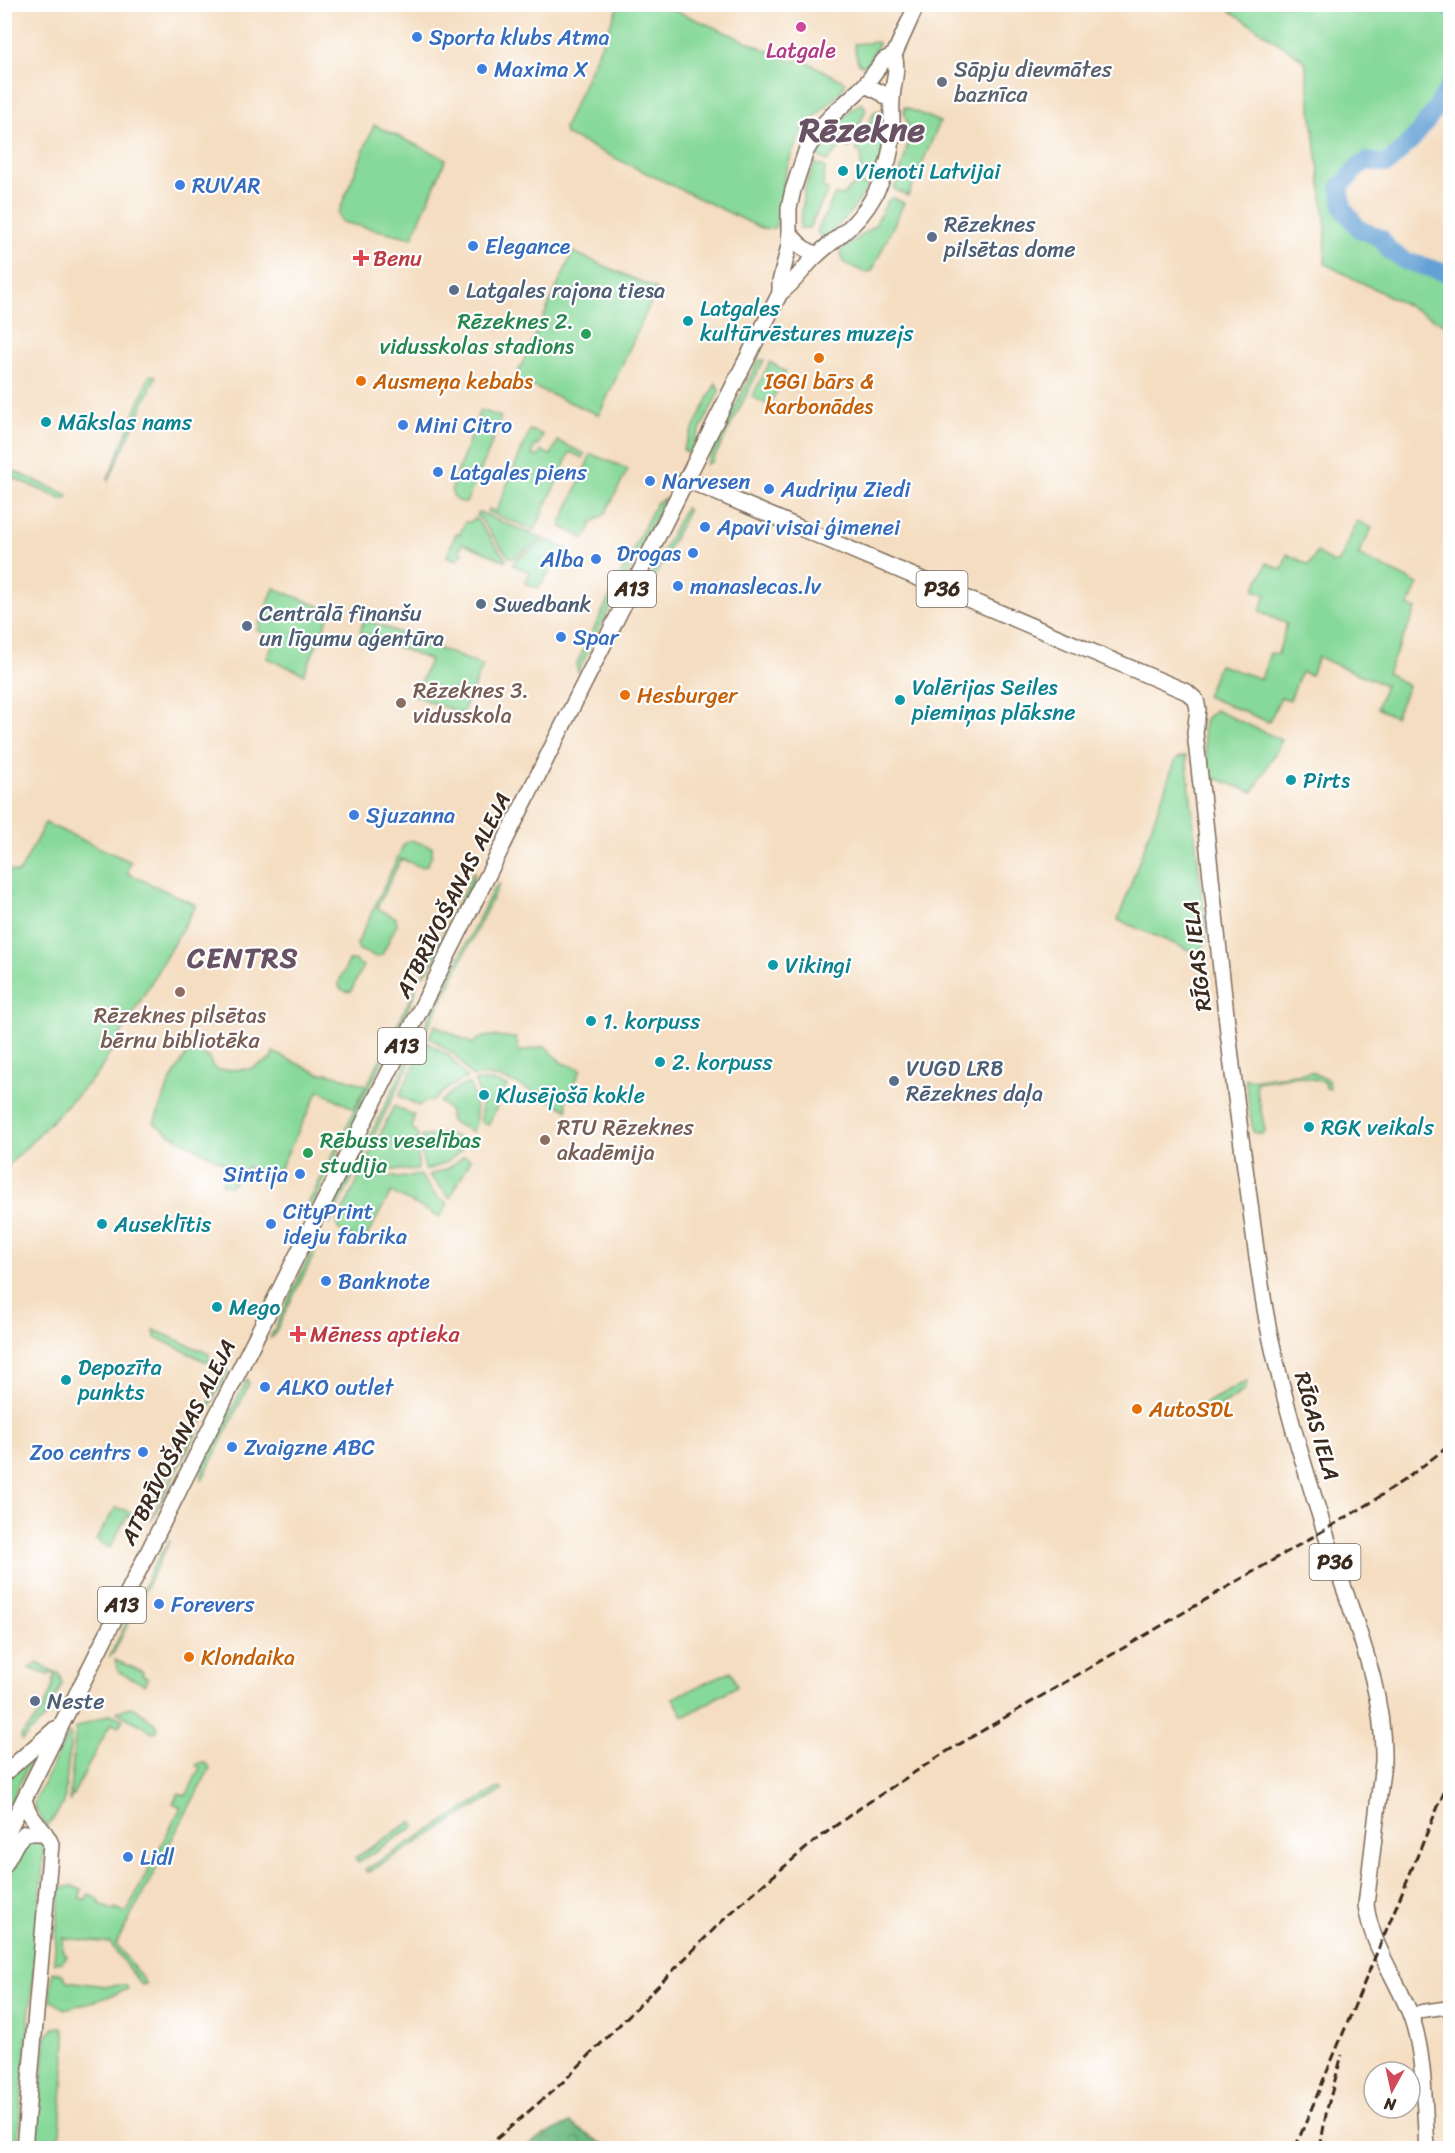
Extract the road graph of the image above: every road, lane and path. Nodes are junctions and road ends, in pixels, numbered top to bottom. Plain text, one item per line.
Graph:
1 (917, 4) edge
2 (894, 55) junction
3 (865, 85) junction
4 (891, 101) junction
5 (789, 233) junction
6 (817, 255) junction
7 (780, 293) junction
8 (687, 480) junction
9 (63, 1721) junction
10 (4, 1774) edge
11 (24, 1800) junction
12 (45, 1833) junction
13 (4, 1839) edge
14 (4, 1866) edge
15 (1450, 2007) edge
16 (1411, 2015) junction
17 (24, 2148) edge
18 (1427, 2148) edge

1 - 2 main road, ATBRĪVOŠANAS ALEJA / A13
2 - 3 main road, ATBRĪVOŠANAS ALEJA / A13
2 - 4 main road, ATBRĪVOŠANAS ALEJA / A13
3 - 4 main road
3 - 5 main road, ATBRĪVOŠANAS ALEJA / A13
4 - 6 main road, ATBRĪVOŠANAS ALEJA / A13
5 - 6 main road
5 - 7 main road, ATBRĪVOŠANAS ALEJA / A13
6 - 7 main road, ATBRĪVOŠANAS ALEJA / A13
7 - 8 main road, ATBRĪVOŠANAS ALEJA / A13
8 - 9 main road, ATBRĪVOŠANAS ALEJA / A13
8 - 16 main road, RĪGAS IELA / P36
9 - 10 main road
9 - 11 main road, ATBRĪVOŠANAS ALEJA / A13
11 - 12 main road
11 - 13 main road, ATBRĪVOŠANAS ALEJA / A13
12 - 14 main road
12 - 17 main road
15 - 16 street
16 - 18 main road, RĪGAS IELA / P36

